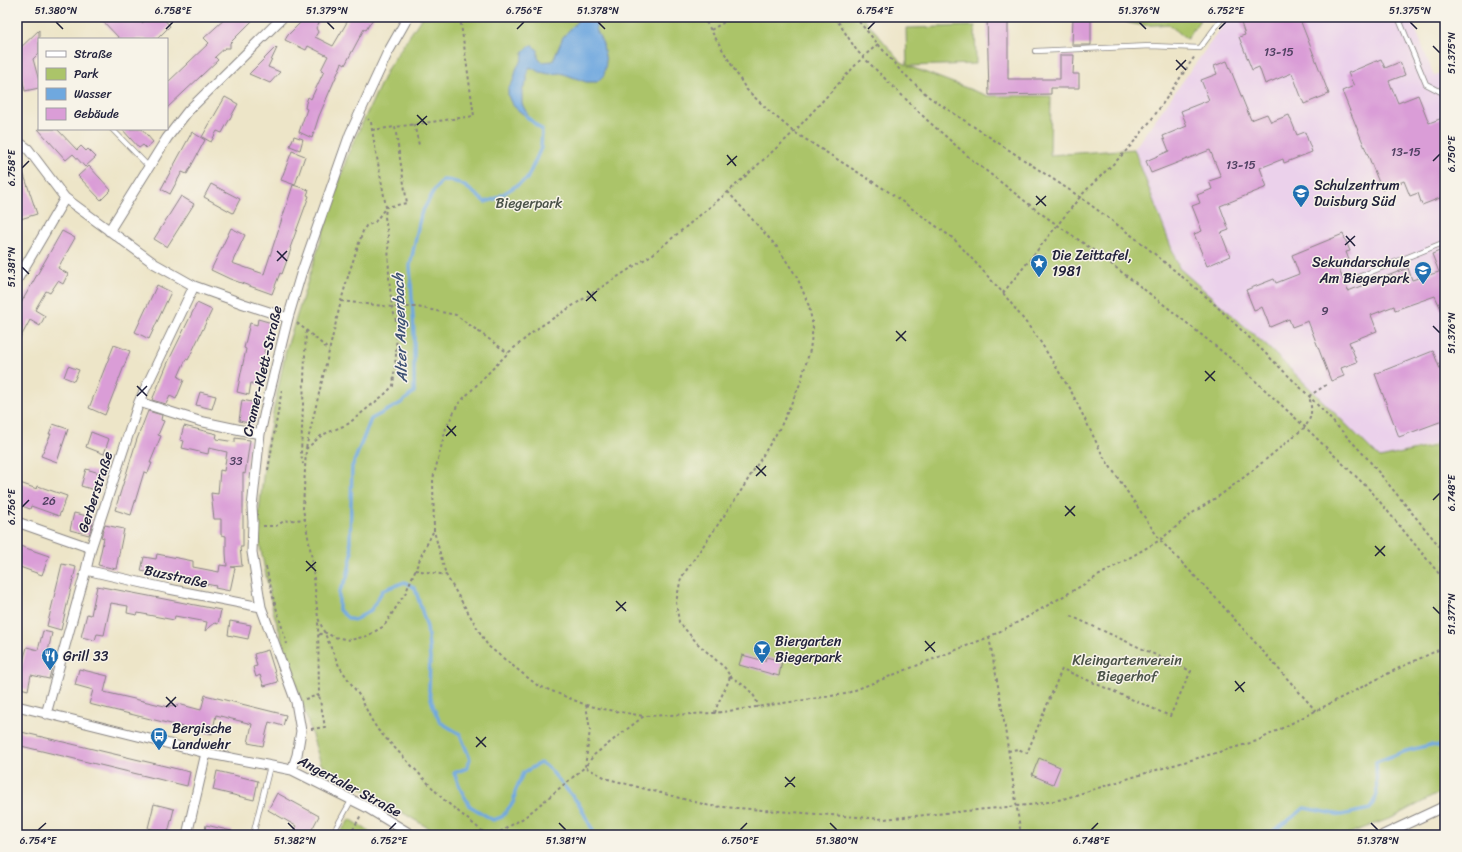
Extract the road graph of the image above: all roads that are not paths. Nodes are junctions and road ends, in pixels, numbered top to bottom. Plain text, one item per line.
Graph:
1 (284, 17) edge
2 (408, 17) edge
3 (1223, 17) edge
4 (1398, 17) edge
5 (1035, 51) dead end
6 (1445, 94) edge
7 (113, 130) edge
8 (17, 140) edge
9 (149, 167) junction
10 (65, 198) junction
11 (109, 231) junction
12 (1445, 242) edge
13 (17, 280) edge
14 (1351, 280) dead end
15 (194, 286) junction
16 (288, 318) junction
17 (139, 402) junction
18 (260, 434) junction
19 (17, 522) edge
20 (91, 548) junction
21 (86, 570) junction
22 (261, 607) junction
23 (17, 706) edge
24 (46, 714) junction
25 (206, 753) junction
26 (270, 766) junction
27 (292, 770) junction
28 (352, 799) junction
29 (1445, 806) edge
30 (187, 835) edge
31 (253, 835) edge
32 (332, 835) edge
33 (412, 835) edge
34 (1383, 835) edge

1 - 9 street
2 - 16 street, Cramer-Klett-Straße
3 - 5 lane
4 - 6 lane
7 - 9 lane
8 - 10 street
9 - 11 street
10 - 11 street
10 - 13 street
11 - 15 street
12 - 14 lane
15 - 16 street
15 - 17 street, Gerberstraße
16 - 18 street, Cramer-Klett-Straße
17 - 18 street
17 - 20 street, Gerberstraße
18 - 22 street, Cramer-Klett-Straße
19 - 20 street
20 - 21 street, Gerberstraße
21 - 22 street, Buzstraße
21 - 24 street, Gerberstraße
22 - 27 street, Cramer-Klett-Straße
23 - 24 street, Angertaler Straße
24 - 25 street, Angertaler Straße
25 - 26 street, Angertaler Straße
25 - 30 street
26 - 27 street, Angertaler Straße
26 - 31 lane
27 - 28 street, Angertaler Straße
28 - 32 lane
28 - 33 street, Angertaler Straße
29 - 34 street

